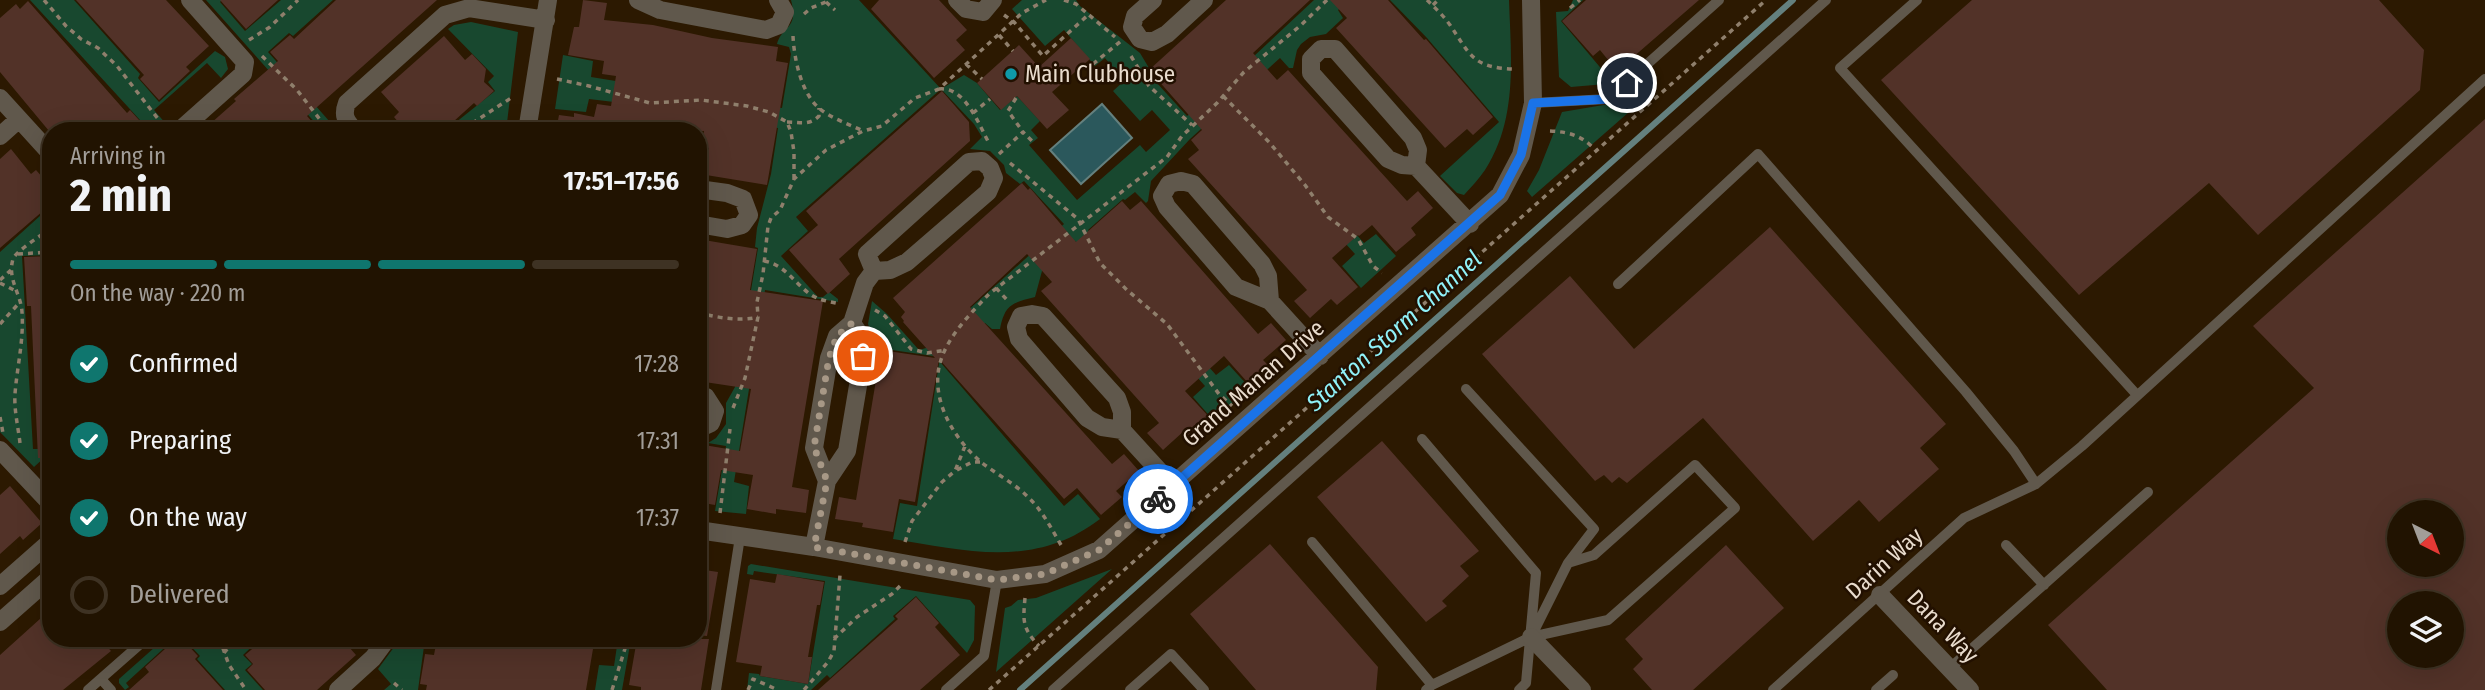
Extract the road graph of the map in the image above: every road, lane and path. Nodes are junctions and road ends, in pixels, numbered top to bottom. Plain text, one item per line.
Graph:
1 (44, 0) edge
2 (190, 0) edge
3 (298, 0) edge
4 (548, 0) edge
5 (638, 0) edge
6 (778, 0) edge
7 (957, 0) edge
8 (993, 0) edge
9 (1047, 0) edge
10 (1063, 0) edge
11 (1153, 0) edge
12 (1204, 0) edge
13 (1327, 0) edge
14 (1427, 0) edge
15 (1438, 0) edge
16 (1531, 0) edge
17 (1580, 0) edge
18 (1720, 0) edge
19 (1766, 0) edge
20 (1826, 0) edge
21 (1917, 0) edge
22 (826, 1) edge
23 (1074, 2) edge
24 (1433, 5) junction
25 (1570, 8) dead end
26 (835, 10) dead end
27 (1088, 15) junction
28 (800, 19) dead end
29 (546, 20) junction
30 (1014, 22) junction
31 (797, 25) dead end
32 (1136, 33) junction
33 (999, 35) junction
34 (1120, 42) junction
35 (253, 46) dead end
36 (1125, 47) dead end
37 (257, 51) dead end
38 (1013, 51) dead end
39 (1130, 53) dead end
40 (966, 64) junction
41 (1093, 64) dead end
42 (1514, 69) dead end
43 (557, 79) dead end
44 (982, 79) dead end
45 (2485, 79) edge
46 (939, 89) junction
47 (1223, 96) junction
48 (0, 98) edge
49 (511, 98) dead end
50 (1016, 98) dead end
51 (990, 99) dead end
52 (1533, 103) junction
53 (819, 108) junction
54 (973, 113) junction
55 (19, 119) junction
56 (877, 121) dead end
57 (161, 122) edge
58 (189, 122) edge
59 (322, 122) edge
60 (347, 122) edge
61 (474, 122) edge
62 (529, 122) edge
63 (787, 122) junction
64 (1192, 125) junction
65 (882, 126) junction
66 (863, 131) junction
67 (1550, 131) dead end
68 (1023, 132) junction
69 (0, 136) edge
70 (1033, 142) dead end
71 (42, 144) edge
72 (990, 144) dead end
73 (1596, 151) junction
74 (1416, 166) junction
75 (794, 179) junction
76 (707, 191) edge
77 (1082, 224) junction
78 (1470, 224) junction
79 (707, 226) edge
80 (42, 235) edge
81 (42, 253) edge
82 (15, 255) junction
83 (764, 261) junction
84 (12, 269) junction
85 (874, 271) junction
86 (1382, 273) dead end
87 (0, 282) edge
88 (1618, 284) dead end
89 (15, 291) junction
90 (1270, 301) junction
91 (20, 302) junction
92 (843, 305) dead end
93 (870, 306) dead end
94 (707, 314) edge
95 (758, 317) junction
96 (852, 323) junction
97 (0, 324) edge
98 (946, 350) junction
99 (1320, 356) junction
100 (1466, 389) dead end
101 (2137, 395) junction
102 (707, 399) edge
103 (1232, 406) dead end
104 (732, 410) dead end
105 (730, 420) dead end
106 (707, 425) edge
107 (1122, 430) junction
108 (1422, 439) dead end
109 (20, 444) dead end
110 (965, 446) junction
111 (0, 450) edge
112 (981, 462) junction
113 (955, 471) junction
114 (827, 481) junction
115 (2036, 484) junction
116 (1173, 486) junction
117 (2148, 492) dead end
118 (42, 494) edge
119 (720, 513) dead end
120 (707, 532) edge
121 (740, 537) junction
122 (905, 542) dead end
123 (1312, 542) dead end
124 (1061, 545) dead end
125 (2006, 545) dead end
126 (814, 547) junction
127 (42, 549) edge
128 (1568, 563) junction
129 (840, 575) dead end
130 (997, 580) junction
131 (42, 585) edge
132 (901, 585) dead end
133 (2044, 585) junction
134 (0, 586) edge
135 (1880, 595) junction
136 (1025, 598) dead end
137 (0, 622) edge
138 (1531, 637) junction
139 (834, 639) junction
140 (1039, 646) junction
141 (137, 647) edge
142 (222, 647) edge
143 (230, 647) edge
144 (381, 647) edge
145 (625, 647) edge
146 (224, 653) junction
147 (1950, 668) junction
148 (1893, 676) dead end
149 (101, 679) junction
150 (394, 683) dead end
151 (1429, 687) edge
152 (88, 690) edge
153 (111, 690) edge
154 (246, 690) edge
155 (338, 690) edge
156 (402, 690) edge
157 (612, 690) edge
158 (716, 690) edge
159 (748, 690) edge
160 (778, 690) edge
161 (804, 690) edge
162 (946, 690) edge
163 (989, 690) edge
164 (1053, 690) edge
165 (1130, 690) edge
166 (1204, 690) edge
167 (1519, 690) edge
168 (1582, 690) edge
169 (1773, 690) edge
170 (1876, 690) edge
171 (1970, 690) edge

1 - 57 path
2 - 58 street
3 - 35 path
4 - 29 street
5 - 6 street
7 - 8 street
9 - 30 path
10 - 23 path
11 - 32 street
12 - 32 street
13 - 47 path
14 - 24 path
15 - 24 path
16 - 52 street, Grand Manan Drive
17 - 25 path
18 - 52 lane
19 - 73 path
20 - 164 lane
21 - 101 lane
22 - 26 path
22 - 28 path
23 - 27 path
24 - 42 path
27 - 30 path
27 - 34 path
29 - 60 street
29 - 62 street
30 - 33 path
31 - 53 path
32 - 34 path
33 - 38 path
33 - 40 path
34 - 36 path
34 - 41 path
37 - 59 path
39 - 64 path
40 - 44 path
40 - 46 path
43 - 63 path
45 - 101 lane, Darin Way
46 - 54 path
46 - 65 path
47 - 64 path
47 - 86 path
48 - 55 street
49 - 61 path
50 - 68 path
51 - 54 path
52 - 78 street, Grand Manan Drive
53 - 63 path
53 - 66 path
54 - 72 path
55 - 69 street
55 - 71 street
56 - 65 path
63 - 75 path
64 - 77 path
65 - 66 path
66 - 75 path
67 - 73 path
68 - 70 path
68 - 77 path
73 - 140 path
74 - 74 street
74 - 78 street
75 - 83 path
76 - 79 street
77 - 98 path
77 - 103 path
78 - 99 street, Grand Manan Drive
80 - 82 path
81 - 82 path
82 - 84 path
83 - 92 path
83 - 95 path
84 - 87 path
84 - 89 path
85 - 85 street
85 - 96 street
87 - 89 path
88 - 115 lane
89 - 91 path
90 - 90 street
90 - 99 street
91 - 97 path
91 - 109 path
93 - 98 path
94 - 95 path
95 - 104 path
96 - 114 street
96 - 114 street
98 - 110 path
99 - 116 street, Grand Manan Drive
100 - 128 lane
101 - 115 lane, Darin Way
102 - 106 street
105 - 119 path
107 - 107 street
107 - 116 street
108 - 138 lane
110 - 112 path
110 - 113 path
111 - 118 street
112 - 113 path
112 - 124 path
113 - 122 path
114 - 126 street
115 - 135 lane, Darin Way
116 - 130 street, Grand Manan Drive
117 - 133 lane
120 - 121 street, Grand Manan Drive
121 - 126 street, Grand Manan Drive
121 - 158 lane
123 - 151 lane
125 - 133 lane
126 - 130 street, Grand Manan Drive
127 - 134 street
128 - 138 lane
128 - 138 lane
129 - 139 path
130 - 162 lane
131 - 137 street
132 - 139 path
133 - 147 lane
135 - 147 street, Dana Way
135 - 169 lane, Darin Way
136 - 140 path
138 - 151 lane
138 - 167 lane
138 - 168 street
139 - 161 path
140 - 163 path
141 - 149 lane
142 - 146 path
143 - 146 path
144 - 155 street
145 - 157 path
146 - 154 path
147 - 171 street, Dana Way
148 - 170 lane
149 - 152 lane
149 - 153 lane
150 - 156 path
159 - 160 path
165 - 166 lane

